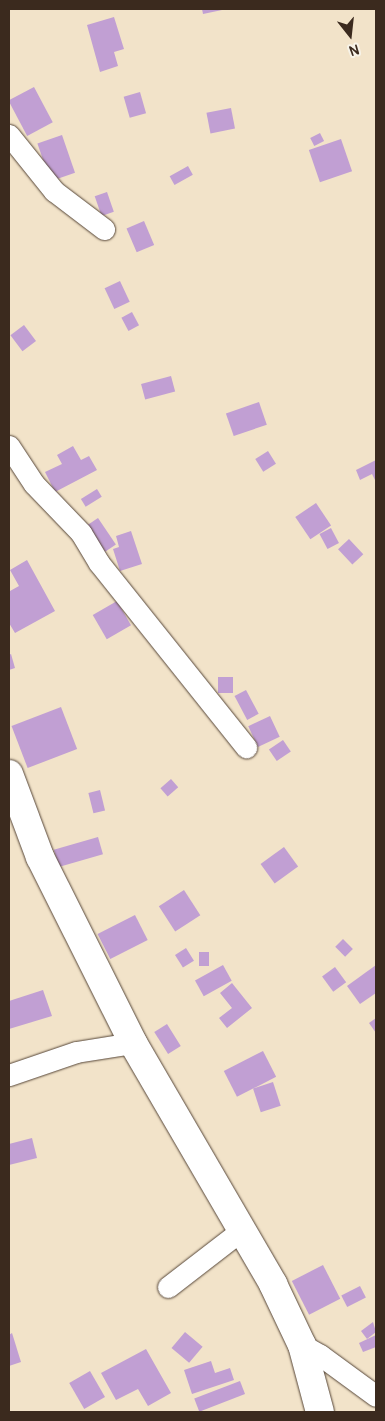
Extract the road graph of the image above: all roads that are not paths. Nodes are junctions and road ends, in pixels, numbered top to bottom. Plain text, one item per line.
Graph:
1 (9, 135) edge
2 (104, 229) dead end
3 (9, 446) edge
4 (246, 747) dead end
5 (9, 774) edge
6 (133, 1043) junction
7 (9, 1074) edge
8 (243, 1230) junction
9 (168, 1288) dead end
10 (302, 1345) junction
11 (376, 1396) edge
12 (320, 1412) edge

1 - 2 street
3 - 4 street
5 - 6 street
6 - 7 street
6 - 8 street
8 - 9 street
8 - 10 street
10 - 11 street
10 - 12 street

